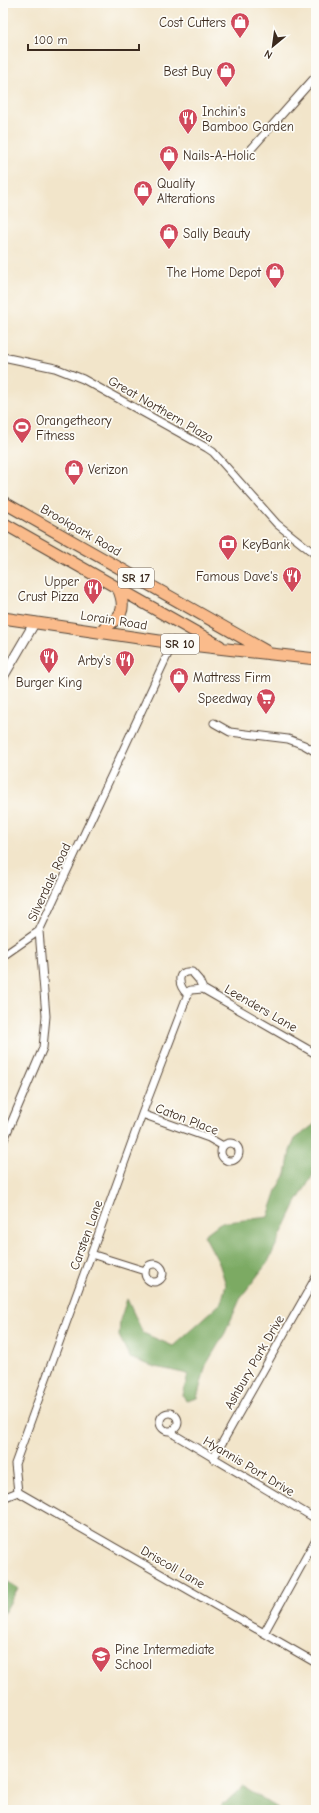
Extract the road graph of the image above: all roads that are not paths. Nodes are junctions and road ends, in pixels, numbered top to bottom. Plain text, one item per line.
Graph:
1 (316, 77) edge
2 (245, 156) dead end
3 (3, 356) edge
4 (3, 502) edge
5 (3, 523) edge
6 (316, 556) edge
7 (118, 588) junction
8 (3, 618) edge
9 (35, 622) junction
10 (99, 632) junction
11 (174, 643) junction
12 (224, 649) junction
13 (270, 654) junction
14 (316, 659) edge
15 (3, 677) edge
16 (214, 724) dead end
17 (316, 752) edge
18 (39, 931) junction
19 (3, 956) edge
20 (203, 989) junction
21 (189, 992) junction
22 (316, 1054) edge
23 (142, 1114) junction
24 (3, 1142) edge
25 (224, 1146) dead end
26 (91, 1254) junction
27 (145, 1271) dead end
28 (316, 1277) edge
29 (172, 1431) dead end
30 (212, 1459) junction
31 (18, 1492) junction
32 (3, 1498) edge
33 (316, 1519) edge
34 (316, 1539) edge
35 (264, 1634) junction
36 (316, 1663) edge

1 - 2 street
3 - 6 street, Great Northern Plaza
4 - 13 main road, Brookpark Road / SR 17
5 - 7 main road, SR 17
7 - 10 main road
7 - 12 main road, SR 17
8 - 9 main road, Lorain Road / SR 10
9 - 10 main road, Lorain Road / SR 10
9 - 15 street
10 - 11 main road, Lorain Road / SR 10
11 - 12 main road, Lorain Road / SR 10
11 - 18 street, Silverdale Road
12 - 13 main road, Lorain Road / SR 10
13 - 14 main road, Lorain Road / SR 10
16 - 17 street
18 - 19 street
18 - 24 street, Silverdale Road
20 - 21 street, Leenders Lane
20 - 21 street
20 - 22 street, Leenders Lane
21 - 23 street, Carsten Lane
23 - 25 street, Caton Place
23 - 26 street, Carsten Lane
26 - 27 street
26 - 31 street, Carsten Lane
28 - 30 street, Ashbury Park Drive
29 - 30 street, Hyannis Port Drive
30 - 33 street, Hyannis Port Drive
31 - 32 street
31 - 35 street, Driscoll Lane
34 - 35 street
35 - 36 street, Driscoll Lane

